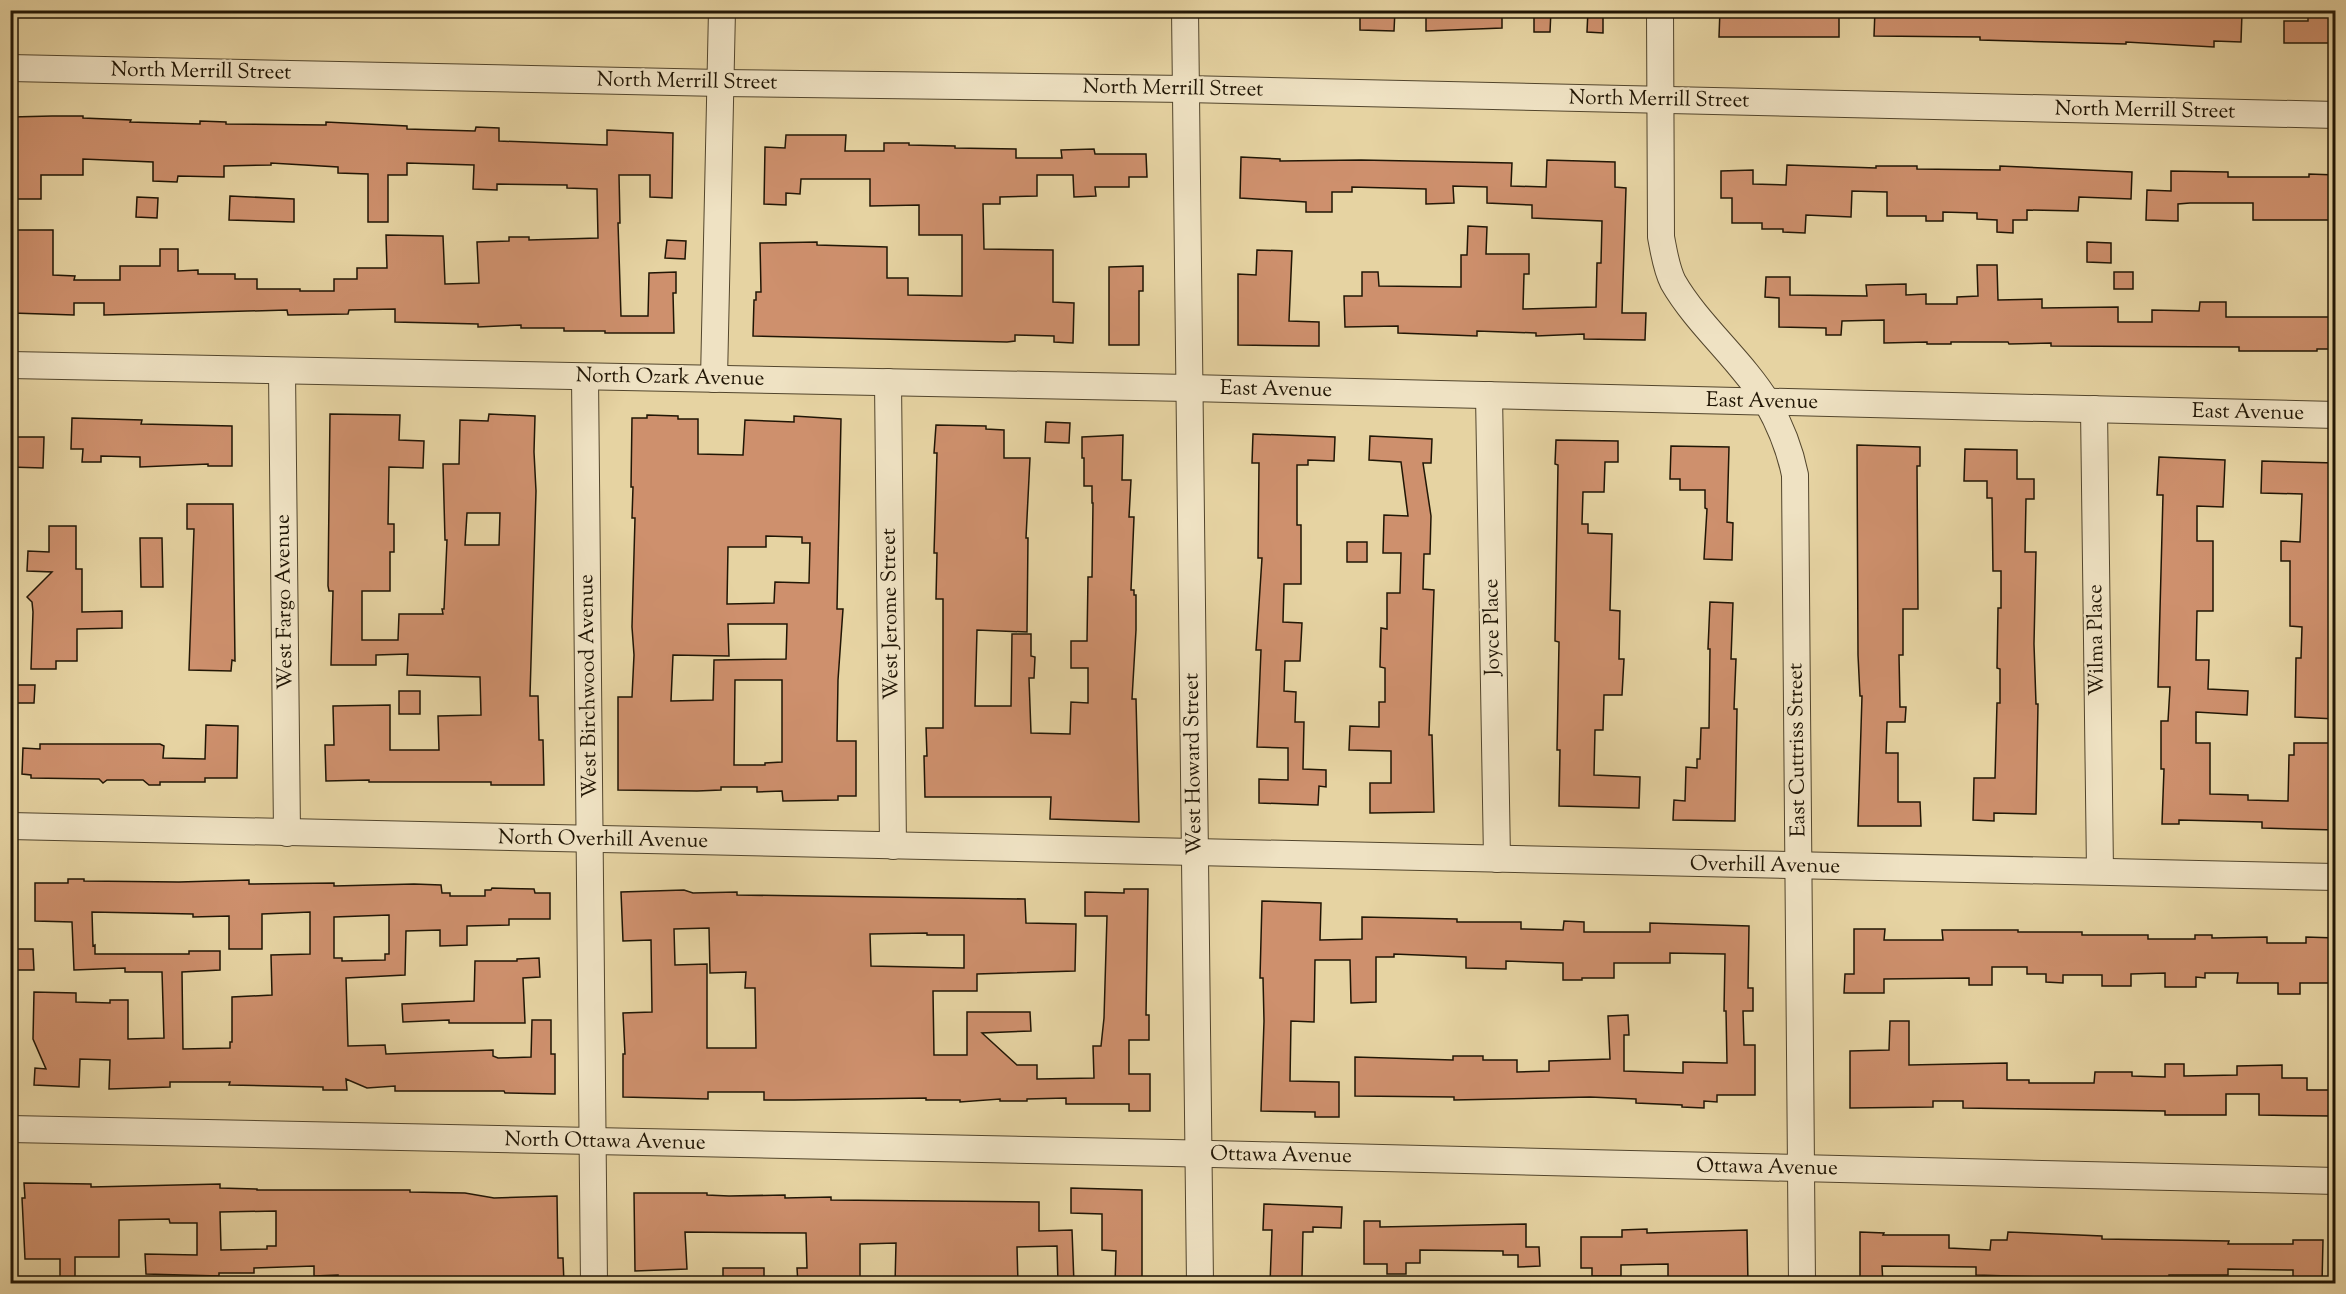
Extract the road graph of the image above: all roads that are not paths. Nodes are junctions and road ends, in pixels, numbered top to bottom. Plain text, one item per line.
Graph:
1 (722, 10) edge
2 (1185, 10) edge
3 (1660, 10) edge
4 (10, 68) edge
5 (721, 83) junction
6 (1186, 88) junction
7 (1661, 100) junction
8 (2336, 115) edge
9 (10, 365) edge
10 (282, 371) junction
11 (585, 377) junction
12 (714, 379) junction
13 (888, 382) junction
14 (1189, 388) junction
15 (1489, 395) junction
16 (1766, 402) junction
17 (2094, 409) junction
18 (2336, 415) edge
19 (10, 826) edge
20 (288, 833) junction
21 (590, 839) junction
22 (893, 846) junction
23 (1195, 853) junction
24 (1497, 859) junction
25 (1799, 867) junction
26 (2100, 871) junction
27 (2336, 877) edge
28 (10, 1129) edge
29 (592, 1141) junction
30 (1199, 1154) junction
31 (1801, 1168) junction
32 (2336, 1181) edge
33 (594, 1284) edge
34 (1200, 1284) edge
35 (1802, 1284) edge

1 - 5 street
2 - 6 street, West Howard Street
3 - 7 street, East Cuttriss Street
4 - 5 street, North Merrill Street
5 - 6 street, North Merrill Street
5 - 12 street
6 - 7 street, North Merrill Street
6 - 14 street, West Howard Street
7 - 8 street, North Merrill Street
7 - 16 street, East Cuttriss Street
9 - 10 street, North Ozark Avenue
10 - 11 street, North Ozark Avenue
10 - 20 street, West Fargo Avenue
11 - 12 street, North Ozark Avenue
11 - 21 street, West Birchwood Avenue
12 - 13 street, North Ozark Avenue
13 - 14 street, North Ozark Avenue
13 - 22 street, West Jerome Street
14 - 15 street, East Avenue
14 - 23 street, West Howard Street
15 - 16 street, East Avenue
15 - 24 street, Joyce Place
16 - 17 street, East Avenue
16 - 25 street, East Cuttriss Street
17 - 18 street, East Avenue
17 - 26 street, Wilma Place
19 - 20 street, North Overhill Avenue
20 - 21 street, North Overhill Avenue
21 - 22 street, North Overhill Avenue
21 - 29 street, West Birchwood Avenue
22 - 23 street, North Overhill Avenue
23 - 24 street, Overhill Avenue
23 - 30 street, West Howard Street
24 - 25 street, Overhill Avenue
25 - 26 street, Overhill Avenue
25 - 31 street, East Cuttriss Street
26 - 27 street, Overhill Avenue
28 - 29 street, North Ottawa Avenue
29 - 30 street, North Ottawa Avenue
29 - 33 street, West Birchwood Avenue
30 - 31 street, Ottawa Avenue
30 - 34 street, West Howard Street
31 - 32 street, Ottawa Avenue
31 - 35 street, East Cuttriss Street

